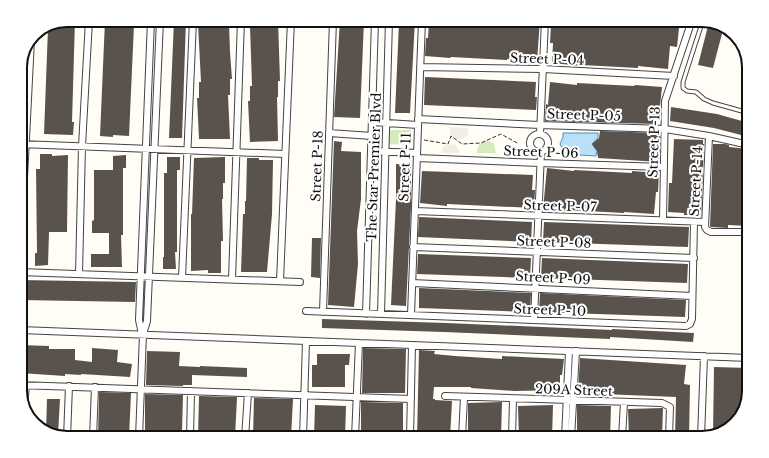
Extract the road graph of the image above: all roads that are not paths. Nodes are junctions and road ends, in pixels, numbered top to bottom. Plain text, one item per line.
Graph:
1 (89, 27) edge
2 (151, 27) edge
3 (160, 27) edge
4 (193, 27) edge
5 (241, 27) edge
6 (291, 27) edge
7 (333, 27) edge
8 (375, 27) edge
9 (389, 27) edge
10 (422, 27) edge
11 (545, 27) edge
12 (689, 27) edge
13 (701, 27) edge
14 (30, 52) edge
15 (420, 67) junction
16 (543, 69) junction
17 (674, 76) junction
18 (27, 92) edge
19 (742, 111) edge
20 (372, 122) junction
21 (418, 122) junction
22 (386, 123) junction
23 (540, 125) junction
24 (665, 129) junction
25 (329, 134) junction
26 (540, 134) junction
27 (372, 136) junction
28 (709, 136) junction
29 (742, 143) edge
30 (27, 144) edge
31 (82, 146) junction
32 (146, 148) junction
33 (154, 148) junction
34 (188, 150) junction
35 (371, 151) junction
36 (385, 151) junction
37 (237, 152) junction
38 (541, 152) junction
39 (285, 154) junction
40 (417, 155) junction
41 (540, 163) junction
42 (664, 167) junction
43 (415, 211) junction
44 (539, 216) junction
45 (663, 220) junction
46 (694, 222) junction
47 (705, 224) junction
48 (742, 232) edge
49 (414, 247) junction
50 (537, 252) junction
51 (694, 258) junction
52 (27, 272) edge
53 (78, 274) junction
54 (141, 276) junction
55 (149, 277) junction
56 (182, 278) junction
57 (232, 279) junction
58 (280, 281) junction
59 (300, 282) dead end
60 (412, 283) junction
61 (536, 288) junction
62 (692, 296) junction
63 (306, 311) dead end
64 (323, 312) junction
65 (366, 314) junction
66 (381, 314) junction
67 (411, 315) junction
68 (534, 320) junction
69 (27, 330) edge
70 (143, 334) junction
71 (306, 341) junction
72 (359, 343) junction
73 (412, 345) junction
74 (569, 351) junction
75 (576, 351) junction
76 (704, 356) junction
77 (742, 358) edge
78 (27, 385) edge
79 (69, 386) junction
80 (95, 387) junction
81 (141, 389) junction
82 (191, 391) junction
83 (248, 393) junction
84 (304, 395) junction
85 (445, 396) dead end
86 (357, 397) junction
87 (464, 397) junction
88 (411, 399) junction
89 (513, 399) junction
90 (570, 400) junction
91 (624, 402) junction
92 (67, 431) edge
93 (93, 431) edge
94 (139, 431) edge
95 (190, 431) edge
96 (245, 431) edge
97 (303, 431) edge
98 (355, 431) edge
99 (410, 431) edge
100 (462, 431) edge
101 (512, 431) edge
102 (566, 431) edge
103 (571, 431) edge
104 (622, 431) edge
105 (669, 431) edge
106 (701, 431) edge

1 - 31 street
2 - 32 street
3 - 33 street
4 - 34 street
5 - 37 street
6 - 39 street
7 - 25 street, Street P-18
8 - 20 street, The Star Premier Blvd
9 - 22 street, The Star Premier Blvd
10 - 15 street, Street P-11
11 - 16 street
12 - 17 street, Street P-13
13 - 19 lane
14 - 18 street
15 - 16 street, Street P-04
15 - 21 street, Street P-11
16 - 17 street, Street P-04
16 - 23 street
17 - 24 street, Street P-13
20 - 22 street, Street P-05
20 - 27 street, The Star Premier Blvd
21 - 22 street, Street P-05
21 - 23 street, Street P-05
21 - 40 street, Street P-11
22 - 36 street, The Star Premier Blvd
23 - 24 street, Street P-05
23 - 26 street
24 - 28 street, Street P-05
24 - 42 street, Street P-13
25 - 27 street
25 - 64 street, Street P-18
26 - 38 street
26 - 38 street
27 - 35 street, The Star Premier Blvd
28 - 29 street, Street P-05
28 - 47 street, Street P-14
30 - 31 street
31 - 32 street
31 - 53 street
32 - 33 street
32 - 54 street
33 - 34 street
33 - 55 street
34 - 37 street
34 - 56 street
35 - 36 street, Street P-06
35 - 65 street, The Star Premier Blvd
36 - 40 street, Street P-06
36 - 66 street, The Star Premier Blvd
37 - 39 street
37 - 57 street
38 - 41 street
39 - 58 street
40 - 41 street, Street P-06
40 - 43 street, Street P-11
41 - 42 street, Street P-06
41 - 44 street
42 - 45 street, Street P-13
43 - 44 street, Street P-07
43 - 49 street, Street P-11
44 - 45 street, Street P-07
44 - 50 street
45 - 46 street, Street P-07
46 - 47 street, Street P-07
46 - 51 street, Street P-10
47 - 48 street, Street P-07
49 - 50 street, Street P-08
49 - 60 street, Street P-11
50 - 51 street, Street P-08
50 - 61 street
51 - 62 street, Street P-10
52 - 53 street
53 - 54 street
54 - 55 street
54 - 70 street
55 - 56 street
55 - 70 street
56 - 57 street
57 - 58 street
58 - 59 street
60 - 61 street, Street P-09
60 - 67 street, Street P-11
61 - 62 street, Street P-09
61 - 68 street
62 - 68 street, Street P-10
63 - 64 street, Street P-10
64 - 65 street, Street P-10
65 - 66 street, Street P-10
66 - 67 street, Street P-10
67 - 68 street, Street P-10
69 - 70 street
70 - 71 street
70 - 81 street
71 - 72 street
71 - 84 street
72 - 73 street
72 - 86 street
73 - 74 street
73 - 88 street
74 - 75 street
74 - 90 street
75 - 76 street
75 - 90 street
76 - 77 street
76 - 106 street
78 - 79 street
79 - 80 street
79 - 92 street
80 - 81 street
80 - 93 street
81 - 82 street
81 - 94 street
82 - 83 street
82 - 95 street
83 - 84 street
83 - 96 street
84 - 86 street
84 - 97 street
85 - 87 street, 209A Street
86 - 88 street
86 - 98 street
87 - 89 street, 209A Street
87 - 100 street
88 - 99 street
89 - 90 street, 209A Street
89 - 101 street
90 - 91 street, 209A Street
90 - 102 street
90 - 103 street
91 - 104 street
91 - 105 street, 209A Street

